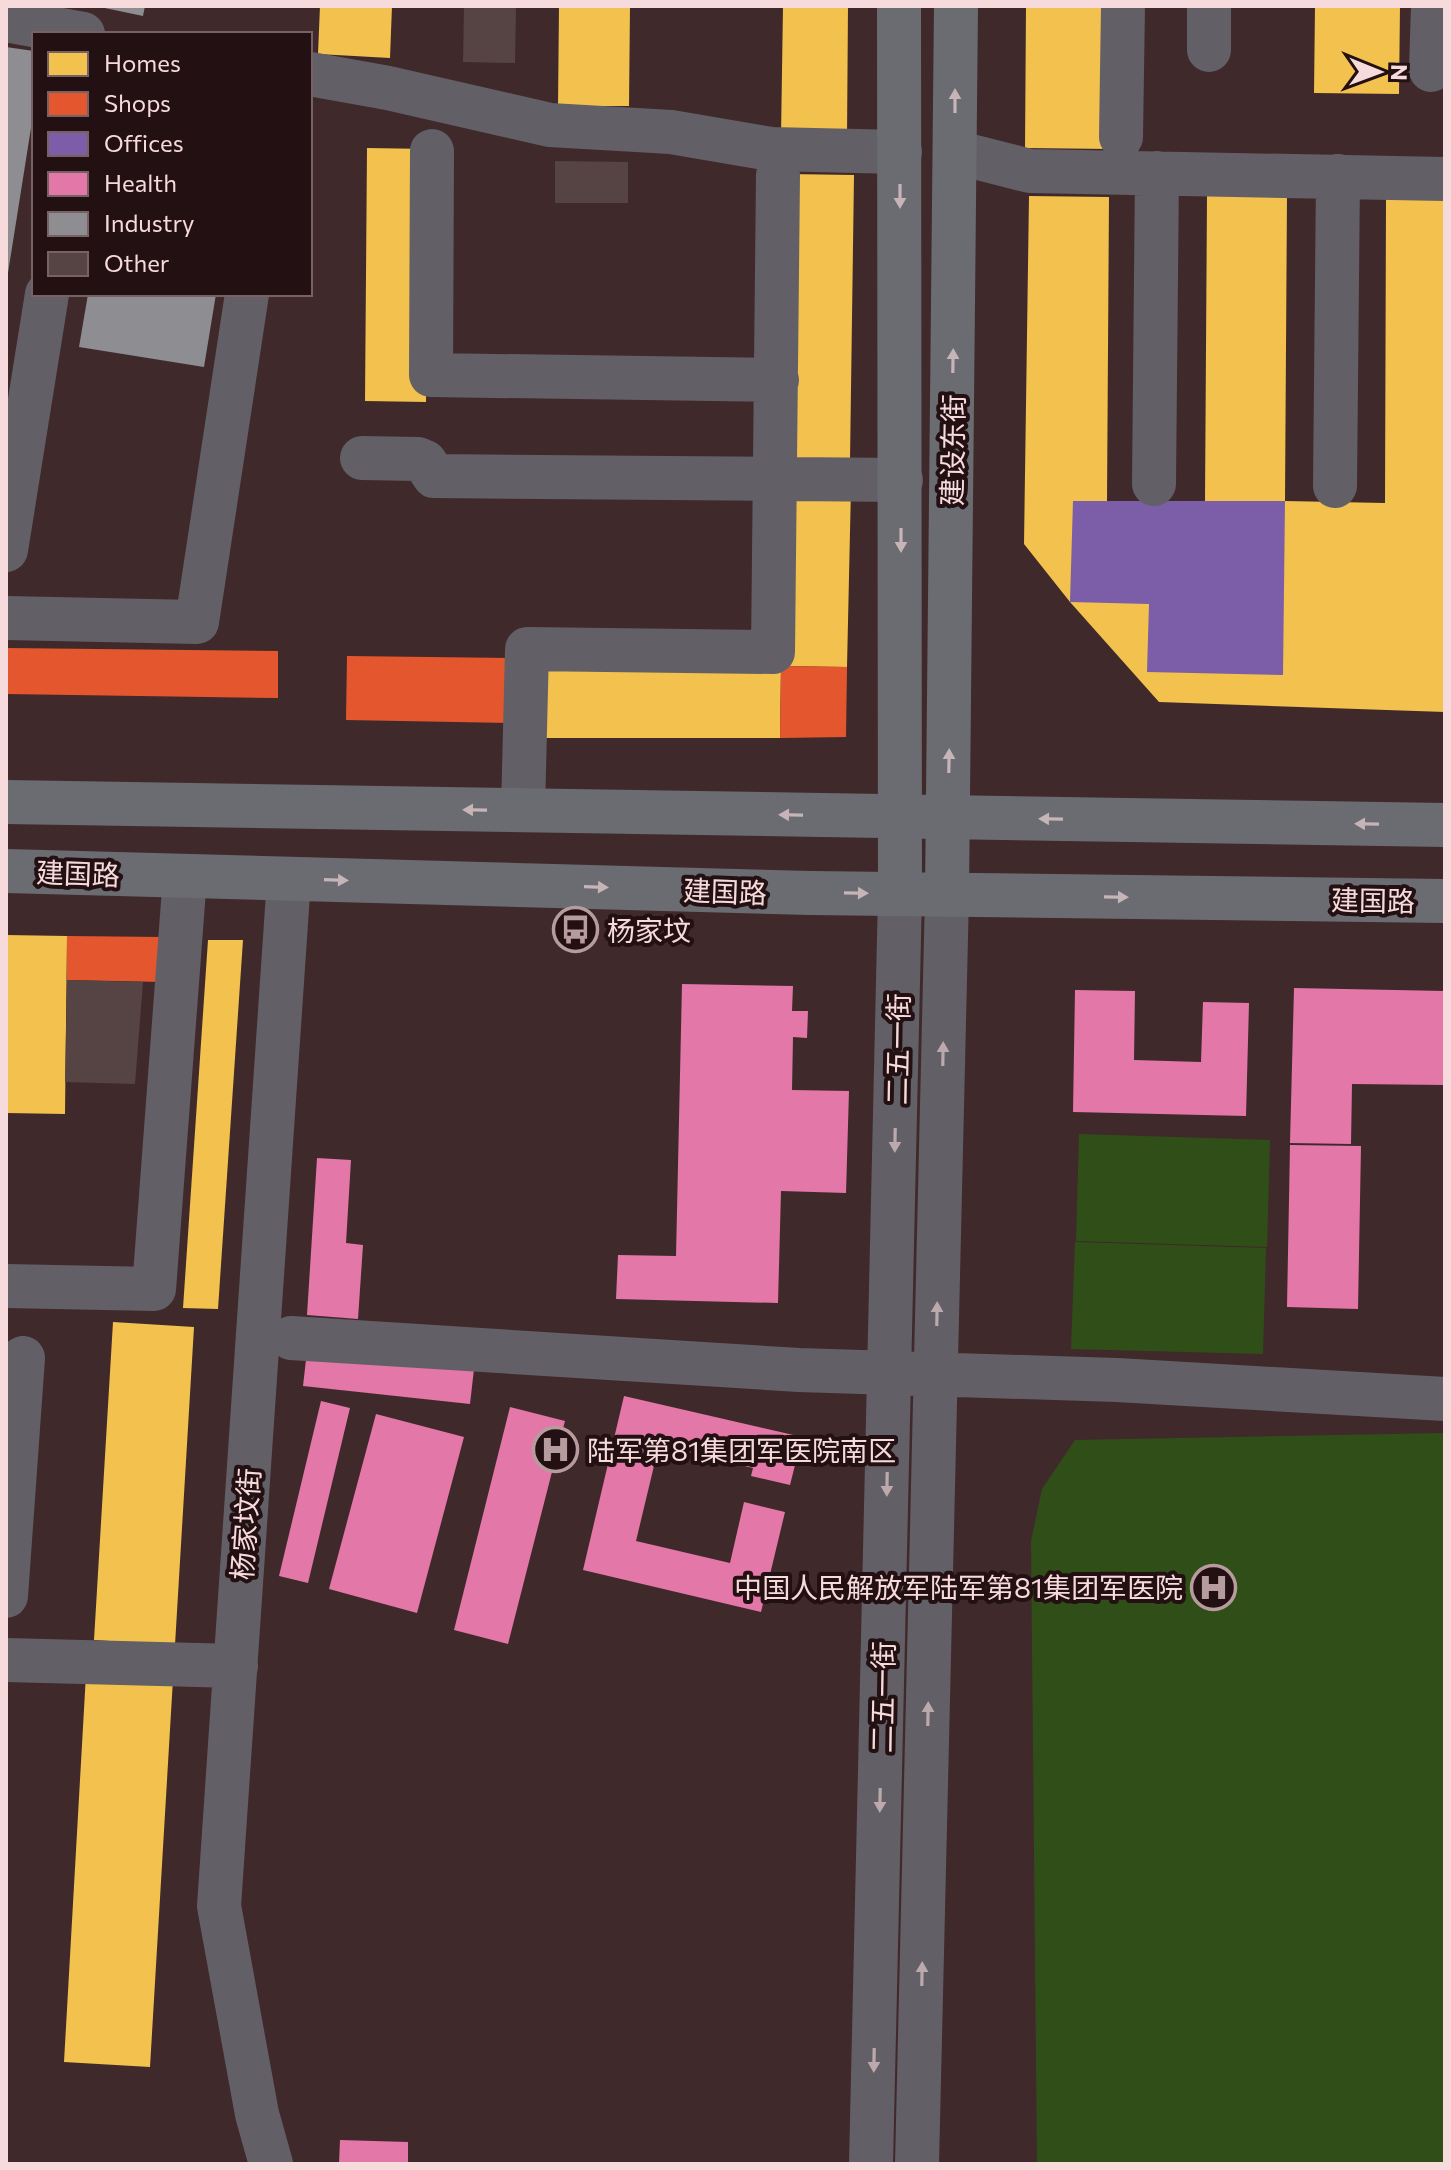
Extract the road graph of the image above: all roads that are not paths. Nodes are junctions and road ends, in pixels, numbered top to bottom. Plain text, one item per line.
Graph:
1 (899, 6) edge
2 (956, 6) edge
3 (1123, 6) edge
4 (1209, 6) edge
5 (1433, 6) edge
6 (25, 17) edge
7 (76, 32) edge
8 (1209, 50) dead end
9 (1431, 70) dead end
10 (312, 74) edge
11 (1121, 137) dead end
12 (432, 151) dead end
13 (900, 152) junction
14 (955, 152) junction
15 (1157, 173) junction
16 (778, 175) dead end
17 (1338, 176) junction
18 (1445, 179) edge
19 (47, 296) edge
20 (247, 296) edge
21 (777, 380) junction
22 (362, 458) dead end
23 (776, 478) junction
24 (901, 480) junction
25 (1154, 484) dead end
26 (1335, 486) dead end
27 (6, 550) edge
28 (6, 618) edge
29 (6, 802) edge
30 (523, 810) junction
31 (901, 816) junction
32 (948, 817) junction
33 (1445, 825) edge
34 (6, 871) edge
35 (185, 876) junction
36 (289, 879) junction
37 (900, 894) junction
38 (947, 895) junction
39 (1445, 901) edge
40 (6, 1286) edge
41 (291, 1338) dead end
42 (23, 1358) dead end
43 (889, 1375) junction
44 (935, 1375) junction
45 (1445, 1399) edge
46 (6, 1596) edge
47 (6, 1660) edge
48 (236, 1666) junction
49 (271, 2164) edge
50 (871, 2164) edge
51 (917, 2164) edge

1 - 13 main road, 建设东街
14 -> 2 main road, 建设东街
3 - 11 street
4 - 8 street
5 - 9 street
6 - 7 street
10 - 13 street
12 - 21 street
13 - 14 main road
13 -> 24 main road, 建设东街
14 - 15 street
32 -> 14 main road, 建设东街
15 - 17 street
15 - 25 street
16 - 21 street
17 - 18 street
17 - 26 street
19 - 27 street
20 - 28 street
21 - 23 street
22 - 23 street
23 - 24 street
23 - 30 street
24 -> 31 main road, 建设东街
30 -> 29 main road
31 -> 30 main road
31 - 32 main road
31 - 37 main road, 建设东街
33 -> 32 main road
32 - 38 main road, 建设东街
34 - 35 main road, 建国路
35 - 36 main road, 建国路
35 - 40 street
36 -> 37 main road, 建国路
36 - 48 street, 杨家坟街
37 - 38 main road, 建国路
37 -> 43 street, 二五一街
38 -> 39 main road, 建国路
44 -> 38 street, 二五一街
41 - 43 street
42 - 46 street
43 - 44 street
43 -> 50 street, 二五一街
44 - 45 street
51 -> 44 street, 二五一街
47 - 48 street
48 - 49 street, 杨家坟街

